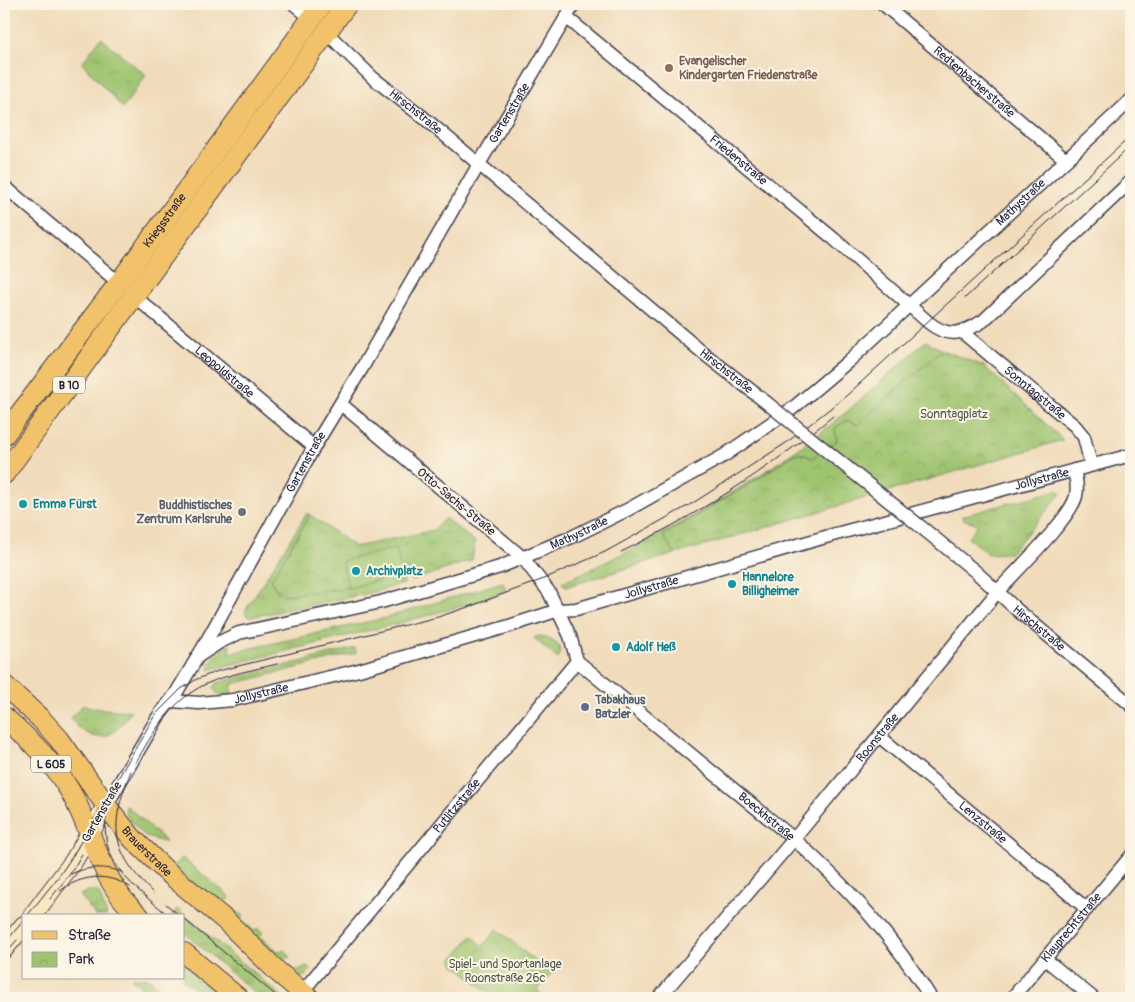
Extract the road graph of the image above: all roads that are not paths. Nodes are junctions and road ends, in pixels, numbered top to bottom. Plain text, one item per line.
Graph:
1 (294, 4) edge
2 (574, 4) edge
3 (883, 4) edge
4 (347, 6) edge
5 (316, 11) edge
6 (566, 17) junction
7 (326, 32) junction
8 (1131, 100) edge
9 (1066, 160) junction
10 (479, 164) junction
11 (1131, 182) edge
12 (4, 186) edge
13 (118, 282) junction
14 (134, 296) junction
15 (909, 306) junction
16 (962, 332) junction
17 (341, 404) junction
18 (4, 436) edge
19 (314, 447) junction
20 (1131, 455) edge
21 (1091, 465) junction
22 (1074, 470) junction
23 (4, 474) edge
24 (522, 558) junction
25 (998, 591) junction
26 (559, 610) junction
27 (197, 657) junction
28 (577, 661) junction
29 (4, 685) edge
30 (171, 701) junction
31 (1131, 705) edge
32 (4, 717) edge
33 (879, 736) junction
34 (106, 806) junction
35 (90, 834) junction
36 (794, 839) junction
37 (1131, 856) edge
38 (1087, 909) junction
39 (34, 914) edge
40 (137, 914) edge
41 (22, 927) edge
42 (4, 949) edge
43 (185, 954) edge
44 (1045, 959) junction
45 (305, 995) edge
46 (238, 998) edge
47 (659, 998) edge
48 (931, 998) edge
49 (1012, 998) edge
50 (1092, 998) edge

1 - 5 street
2 - 6 street, Gartenstraße
3 - 9 street, Redtenbacherstraße
4 - 7 main road, B 10
5 - 13 main road, Kriegsstraße / B 10
6 - 10 street, Gartenstraße
6 - 15 street, Friedenstraße
7 - 10 street, Hirschstraße
7 - 14 main road, Kriegsstraße / B 10
8 - 9 street, Mathystraße
9 - 15 street, Mathystraße
10 - 17 street, Gartenstraße
10 - 25 street, Hirschstraße, bridge
11 - 16 street
12 - 13 street
13 - 18 main road, Kriegsstraße / B 10
14 - 19 street, Leopoldstraße
14 - 23 main road, Kriegsstraße / B 10
15 - 16 street
15 - 24 street, Mathystraße
16 - 21 street, Sonntagstraße
17 - 19 street, Gartenstraße
17 - 24 street, Otto-Sachs-Straße
19 - 27 street, Gartenstraße
20 - 21 street, Jollystraße
21 - 22 street, Jollystraße
22 - 25 street, Roonstraße
22 - 26 street, Jollystraße
24 - 26 street, Otto-Sachs-Straße
24 - 27 street, Mathystraße
25 - 31 street, Hirschstraße
25 - 33 street, Roonstraße
26 - 28 street
26 - 30 street, Jollystraße
27 - 30 street, Gartenstraße
28 - 36 street, Boeckhstraße
28 - 45 street, Putlitzstraße
29 - 34 main road, Brauerstraße / L 605
30 - 34 street, Gartenstraße
32 - 35 main road, L 605
33 - 36 street, Roonstraße
33 - 38 street, Lenzstraße
34 - 35 street, Gartenstraße
34 - 45 main road, Brauerstraße / L 605
35 - 39 street, Gartenstraße
35 - 40 main road, L 605
36 - 47 street, Roonstraße
36 - 48 street, Boeckhstraße
37 - 38 street, Klauprechtstraße
38 - 44 street, Klauprechtstraße
41 - 42 street
43 - 46 main road
44 - 49 street, Klauprechtstraße
44 - 50 street

